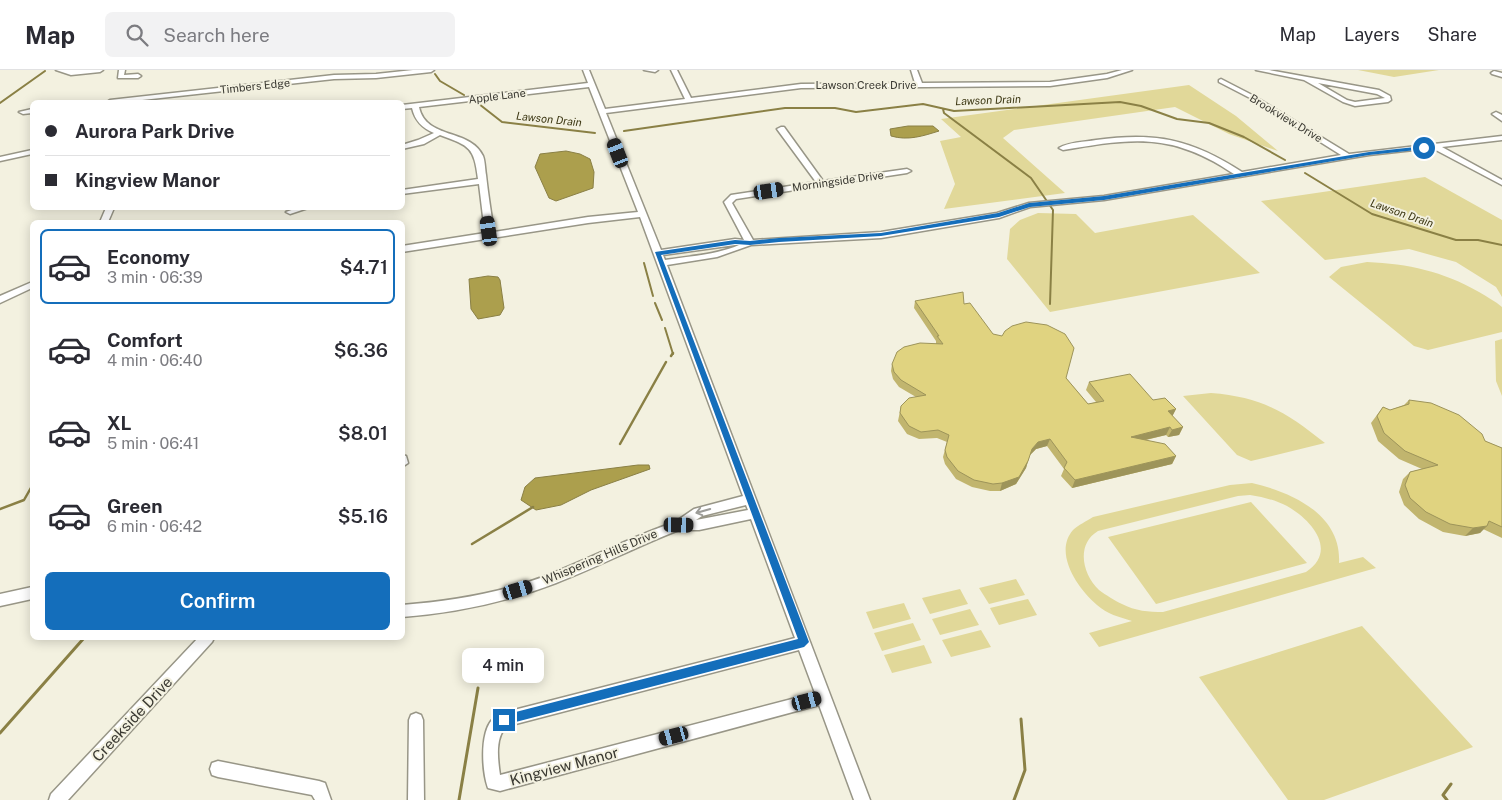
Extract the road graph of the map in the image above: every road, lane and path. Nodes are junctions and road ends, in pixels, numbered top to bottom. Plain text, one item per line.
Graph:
1 (59, 70) edge
2 (100, 70) edge
3 (122, 70) edge
4 (431, 70) edge
5 (586, 70) edge
6 (646, 70) edge
7 (655, 70) edge
8 (674, 70) edge
9 (914, 70) edge
10 (1129, 70) edge
11 (1259, 70) edge
12 (85, 71) edge
13 (1494, 73) dead end
14 (1502, 75) edge
15 (138, 76) dead end
16 (1305, 78) junction
17 (1221, 81) dead end
18 (592, 85) junction
19 (919, 85) junction
20 (155, 100) edge
21 (689, 100) junction
22 (415, 106) junction
23 (405, 107) edge
24 (30, 111) edge
25 (602, 111) junction
26 (23, 112) dead end
27 (781, 129) dead end
28 (441, 132) junction
29 (1502, 138) edge
30 (405, 146) edge
31 (1434, 146) junction
32 (1063, 148) dead end
33 (30, 152) edge
34 (1350, 157) junction
35 (0, 159) edge
36 (907, 171) dead end
37 (1241, 175) junction
38 (482, 181) junction
39 (1502, 183) edge
40 (821, 184) junction
41 (405, 192) edge
42 (297, 210) edge
43 (641, 210) junction
44 (290, 212) dead end
45 (490, 236) junction
46 (750, 243) junction
47 (705, 246) junction
48 (405, 249) edge
49 (710, 255) junction
50 (659, 258) junction
51 (30, 287) edge
52 (0, 300) edge
53 (751, 499) junction
54 (756, 513) junction
55 (679, 525) junction
56 (30, 593) edge
57 (0, 600) edge
58 (405, 611) edge
59 (205, 640) edge
60 (804, 642) junction
61 (824, 696) junction
62 (416, 720) dead end
63 (218, 770) dead end
64 (57, 800) edge
65 (323, 800) edge
66 (416, 800) edge
67 (862, 800) edge

1 - 12 street
2 - 12 street
3 - 15 street
4 - 20 street, Timbers Edge
5 - 18 street
6 - 7 street
8 - 21 street
9 - 19 street
10 - 19 street, Lawson Creek Drive
11 - 16 street
13 - 14 street
16 - 16 street
17 - 34 street, Brookview Drive
18 - 22 street, Apple Lane
18 - 25 street
19 - 21 street, Lawson Creek Drive
21 - 25 street, Lawson Creek Drive
22 - 23 street, Apple Lane
22 - 28 street
24 - 26 street
25 - 43 street
27 - 40 street
28 - 30 street
28 - 38 street
29 - 31 street
31 - 34 street
31 - 39 street
32 - 37 street
33 - 35 street
34 - 37 street
36 - 40 street, Morningside Drive
37 - 46 street
38 - 41 street
38 - 45 street
40 - 46 street, Morningside Drive
42 - 44 street
43 - 45 street
43 - 50 street
45 - 48 street
46 - 47 street
46 - 49 street
47 - 49 street
47 - 50 street
49 - 50 street
50 - 53 street
51 - 52 street
53 - 54 street
53 -> 55 street, Whispering Hills Drive
54 - 55 street, Whispering Hills Drive
54 - 60 street
55 - 58 street, Whispering Hills Drive
56 - 57 street
59 - 64 street, Creekside Drive
60 - 61 street
60 - 61 street, Kingview Manor
61 - 67 street
62 - 66 street
63 - 65 street

